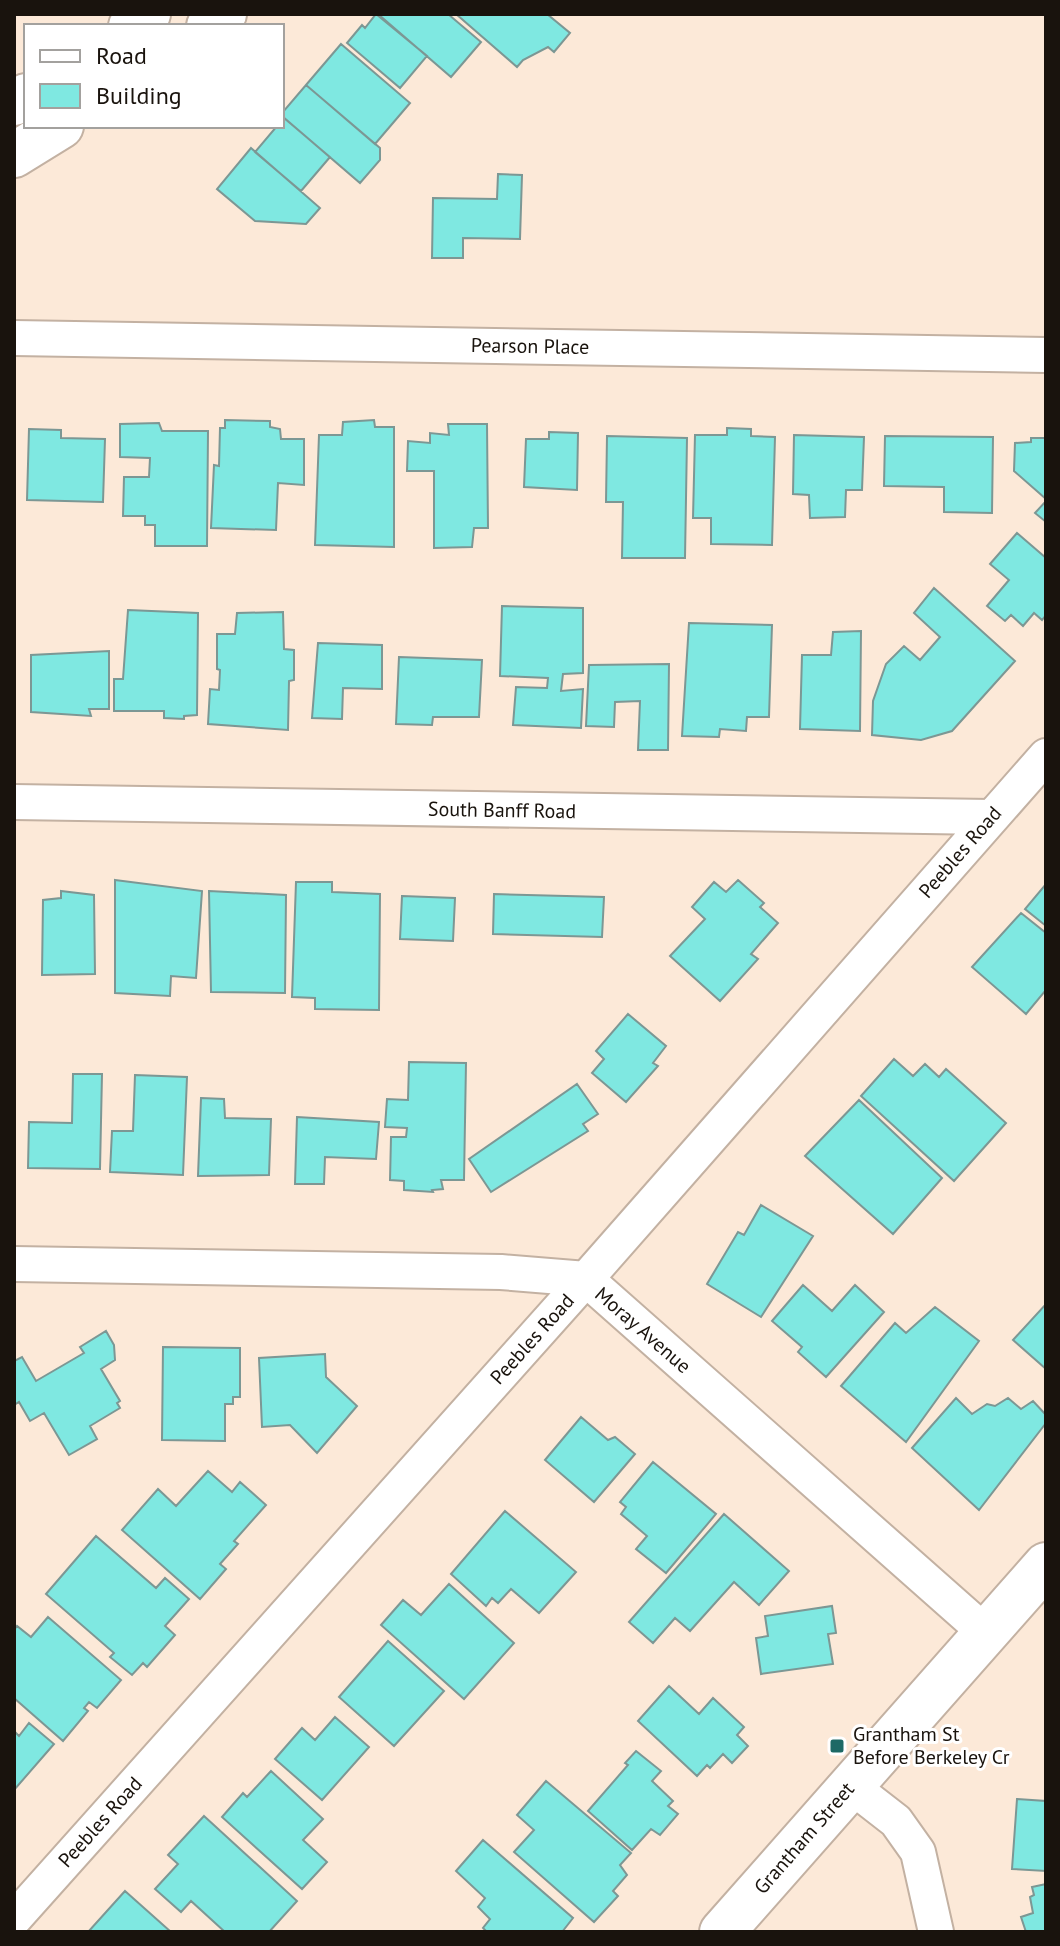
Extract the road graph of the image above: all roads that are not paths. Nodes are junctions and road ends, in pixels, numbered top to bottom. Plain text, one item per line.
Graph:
1 (58, 128) edge
2 (14, 155) edge
3 (14, 338) edge
4 (1046, 355) edge
5 (1046, 756) edge
6 (14, 802) edge
7 (990, 817) junction
8 (14, 1264) edge
9 (586, 1279) junction
10 (1046, 1565) edge
11 (986, 1633) junction
12 (851, 1786) junction
13 (14, 1919) edge
14 (722, 1932) edge
15 (936, 1932) edge

1 - 2 main road
3 - 4 street, Pearson Place
5 - 7 street, Peebles Road
6 - 7 street, South Banff Road
7 - 9 street, Peebles Road
8 - 9 street, Moray Avenue
9 - 11 street, Moray Avenue
9 - 13 street, Peebles Road
10 - 11 main road, Grantham Street
11 - 12 main road, Grantham Street
12 - 14 main road, Grantham Street
12 - 15 street

